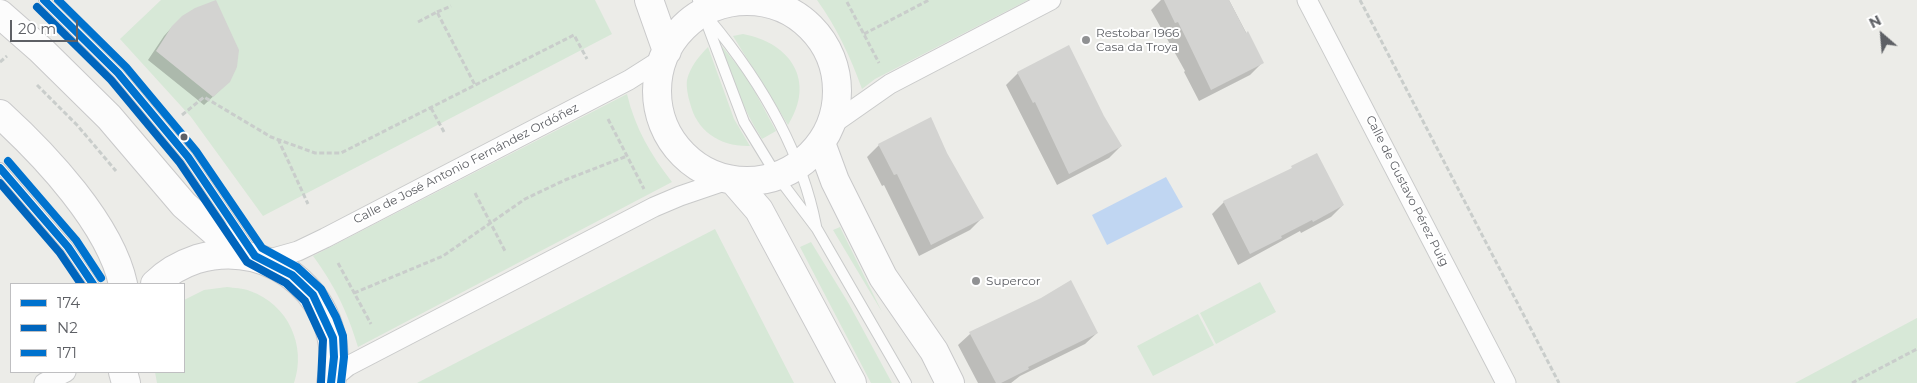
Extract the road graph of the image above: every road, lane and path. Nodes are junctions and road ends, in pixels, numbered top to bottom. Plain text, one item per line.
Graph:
1 (44, 0) edge
2 (649, 0) edge
3 (928, 0) edge
4 (1051, 0) edge
5 (1307, 0) edge
6 (1360, 0) edge
7 (766, 1) edge
8 (847, 2) dead end
9 (450, 6) dead end
10 (701, 6) edge
11 (437, 12) junction
12 (0, 14) edge
13 (418, 22) dead end
14 (864, 34) junction
15 (0, 50) edge
16 (664, 55) junction
17 (7, 56) junction
18 (587, 59) dead end
19 (13, 60) dead end
20 (0, 62) edge
21 (879, 63) dead end
22 (31, 78) dead end
23 (475, 85) junction
24 (431, 108) junction
25 (0, 114) edge
26 (182, 115) dead end
27 (608, 119) dead end
28 (444, 132) dead end
29 (826, 135) junction
30 (278, 139) junction
31 (627, 156) junction
32 (0, 168) edge
33 (788, 171) junction
34 (116, 172) dead end
35 (730, 180) junction
36 (646, 192) dead end
37 (475, 193) dead end
38 (308, 204) dead end
39 (491, 223) junction
40 (817, 229) junction
41 (505, 251) dead end
42 (254, 257) junction
43 (338, 263) dead end
44 (92, 283) edge
45 (123, 283) edge
46 (156, 283) edge
47 (354, 293) junction
48 (371, 324) dead end
49 (1917, 349) edge
50 (64, 373) edge
51 (331, 381) edge
52 (44, 383) edge
53 (852, 383) edge
54 (906, 383) edge
55 (950, 383) edge
56 (1506, 383) edge
57 (1559, 383) edge
58 (1852, 383) edge

1 - 42 lane
2 - 16 street
3 - 14 path
4 - 29 street
5 - 56 street, Calle de Gustavo Pérez Puig
6 - 57 path
7 - 10 street
7 - 29 street
8 - 14 path
9 - 11 path
10 - 16 street
10 - 33 lane
10 - 33 lane
11 - 13 path
11 - 23 path
12 - 42 street
14 - 21 path
15 - 17 path
16 - 35 street
16 - 42 street, Calle de José Antonio Fernández Ordóñez
17 - 19 path
17 - 20 path
18 - 23 path
22 - 34 path
23 - 24 path
24 - 28 path
24 - 30 path
25 - 45 street
26 - 30 path
27 - 31 path
29 - 33 street
29 - 55 street
30 - 38 path
31 - 36 path
31 - 39 path
32 - 44 lane
33 - 35 street
33 - 40 lane
33 - 40 lane
35 - 51 street
35 - 53 street
37 - 39 path
39 - 41 path
39 - 47 path
40 - 54 lane
42 - 46 street
42 - 51 street
43 - 47 path
47 - 48 path
49 - 58 path
50 - 52 street

